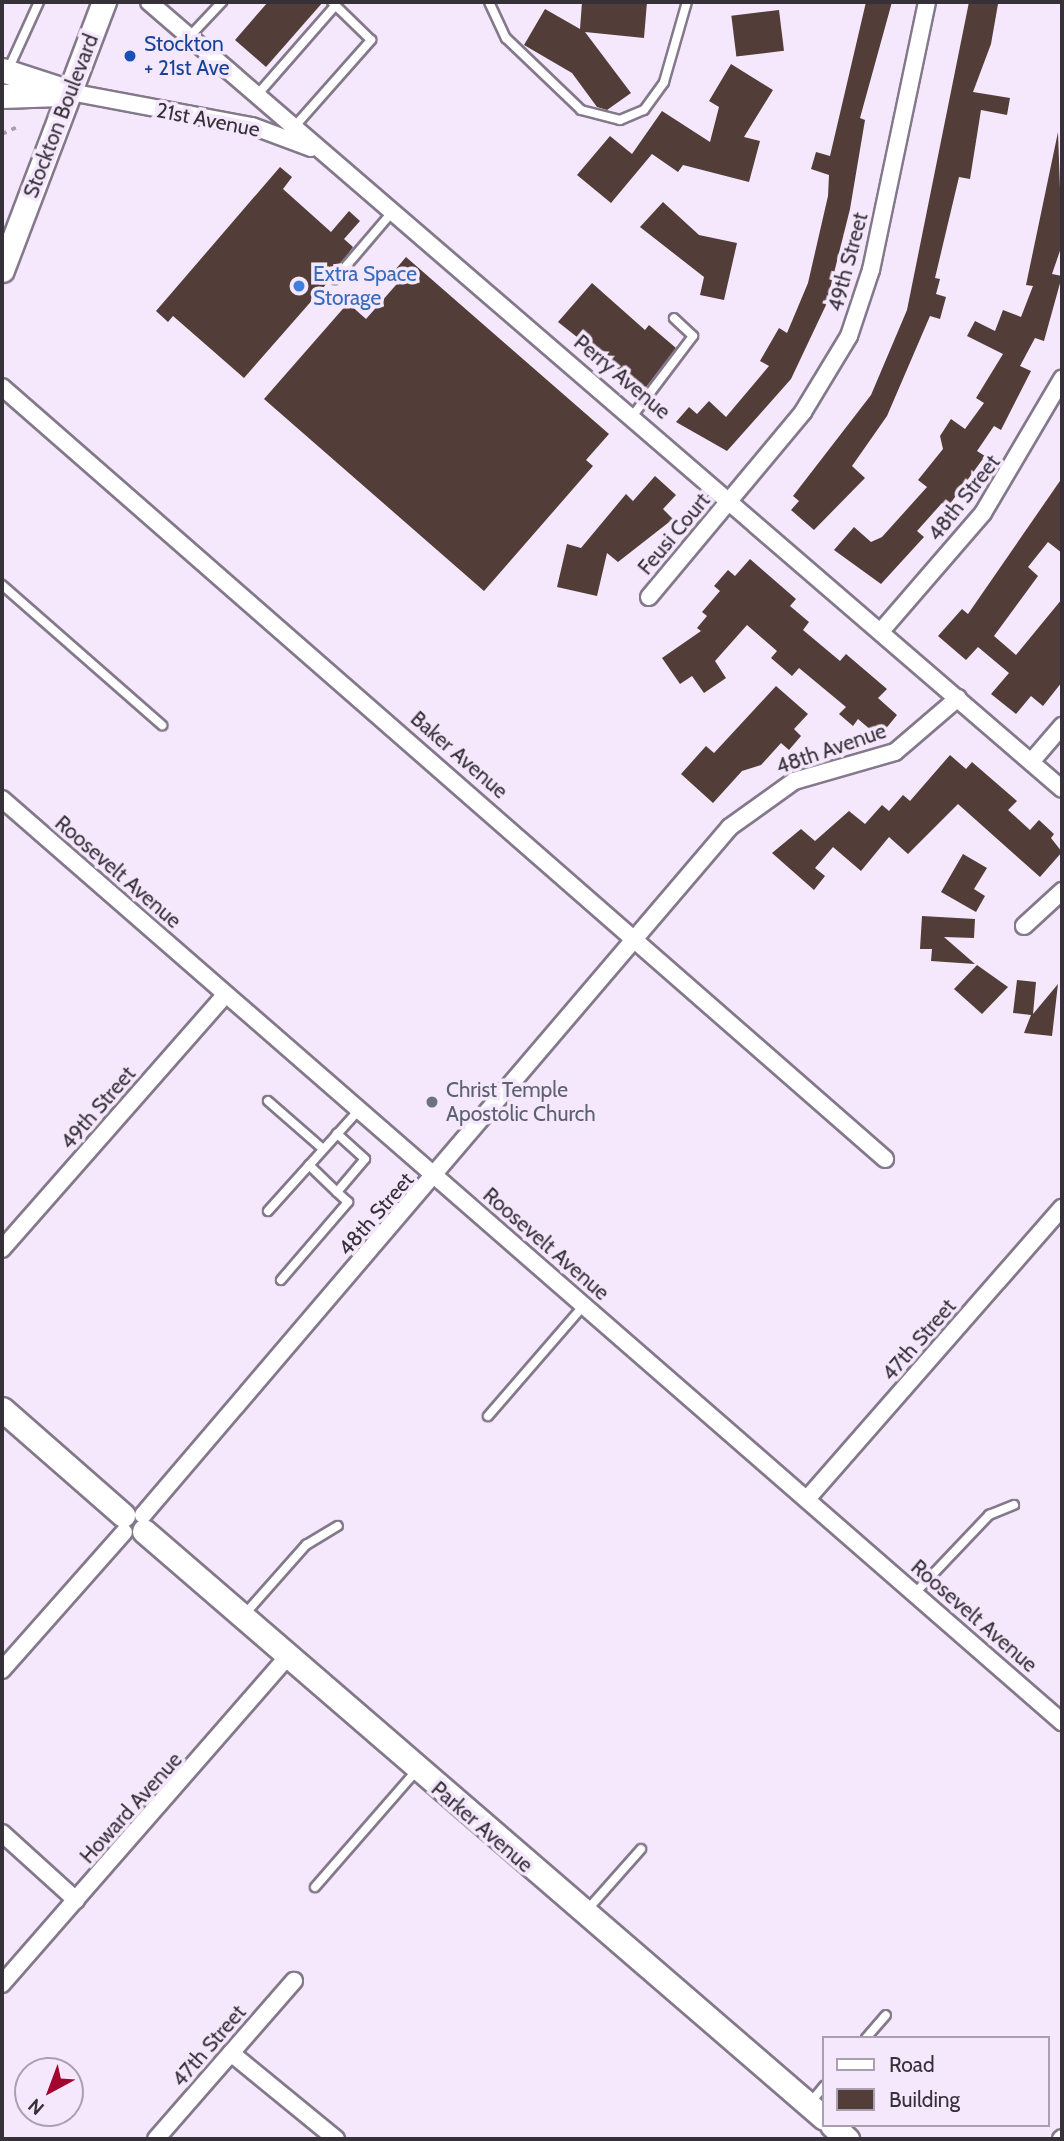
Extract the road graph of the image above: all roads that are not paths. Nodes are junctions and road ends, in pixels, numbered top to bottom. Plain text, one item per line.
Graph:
1 (39, 2) edge
2 (104, 2) edge
3 (149, 2) edge
4 (489, 2) edge
5 (687, 2) edge
6 (927, 2) edge
7 (334, 3) edge
8 (216, 4) edge
9 (190, 36) junction
10 (4, 71) edge
11 (70, 92) junction
12 (258, 94) junction
13 (2, 96) edge
14 (295, 126) junction
15 (341, 165) junction
16 (394, 211) junction
17 (2, 270) edge
18 (335, 279) dead end
19 (674, 318) dead end
20 (1062, 379) edge
21 (2, 387) edge
22 (634, 414) junction
23 (732, 498) junction
24 (2, 585) edge
25 (649, 597) dead end
26 (882, 630) junction
27 (958, 698) junction
28 (162, 726) dead end
29 (1062, 726) edge
30 (1031, 762) junction
31 (1062, 789) edge
32 (2, 799) edge
33 (1062, 891) edge
34 (1024, 926) dead end
35 (638, 938) junction
36 (226, 994) junction
37 (268, 1101) dead end
38 (359, 1110) junction
39 (337, 1133) junction
40 (323, 1149) junction
41 (886, 1159) dead end
42 (309, 1165) junction
43 (435, 1176) junction
44 (337, 1192) junction
45 (1062, 1208) edge
46 (268, 1211) dead end
47 (2, 1249) edge
48 (281, 1280) dead end
49 (584, 1305) junction
50 (2, 1409) edge
51 (488, 1416) dead end
52 (807, 1499) junction
53 (1014, 1505) dead end
54 (134, 1523) junction
55 (338, 1526) dead end
56 (915, 1593) junction
57 (242, 1617) junction
58 (287, 1657) junction
59 (2, 1670) edge
60 (1062, 1722) edge
61 (417, 1770) junction
62 (2, 1833) edge
63 (641, 1849) dead end
64 (315, 1887) dead end
65 (76, 1900) junction
66 (583, 1914) junction
67 (294, 1981) dead end
68 (2, 1984) edge
69 (886, 2015) dead end
70 (868, 2036) edge
71 (231, 2053) junction
72 (822, 2092) edge
73 (816, 2111) edge
74 (834, 2127) edge
75 (156, 2139) edge
76 (336, 2139) edge
77 (848, 2139) edge

1 - 10 lane
2 - 11 street, Stockton Boulevard
3 - 9 street, Perry Avenue
4 - 5 lane
6 - 23 street, 49th Street
7 - 12 lane
7 - 14 lane
8 - 9 lane
9 - 12 street, Perry Avenue
10 - 11 street, 21st Avenue
11 - 13 street, 21st Avenue
11 - 15 street, 21st Avenue
11 - 17 street, Stockton Boulevard
12 - 14 street, Perry Avenue
14 - 15 street, Perry Avenue
15 - 16 street, Perry Avenue
16 - 18 lane
16 - 22 street, Perry Avenue
19 - 22 lane
20 - 26 street, 48th Street
21 - 35 street, Baker Avenue
22 - 23 street, Perry Avenue
23 - 25 street, Feusi Court
23 - 26 street, Perry Avenue
24 - 28 lane
26 - 27 street, Perry Avenue
27 - 30 street, Perry Avenue
27 - 35 street, 48th Avenue
29 - 30 street
30 - 31 street, Perry Avenue
32 - 36 street, Roosevelt Avenue
33 - 34 street
35 - 41 street, Baker Avenue
35 - 43 street, 48th Street
36 - 38 street, Roosevelt Avenue
36 - 47 street, 49th Street
37 - 40 lane
38 - 39 lane
38 - 43 street, Roosevelt Avenue
39 - 40 lane
39 - 44 lane
40 - 42 lane
42 - 44 lane
42 - 46 lane
43 - 49 street, Roosevelt Avenue
43 - 54 street, 48th Street
44 - 48 lane
45 - 52 street, 47th Street
49 - 51 lane
49 - 52 street, Roosevelt Avenue
50 - 54 street, Parker Avenue
52 - 56 street, Roosevelt Avenue
53 - 56 lane
54 - 57 street, Parker Avenue
54 - 59 street, 48th Street
55 - 57 lane
56 - 60 street, Roosevelt Avenue
57 - 58 street, Parker Avenue
58 - 61 street, Parker Avenue
58 - 65 street, Howard Avenue
61 - 64 lane
61 - 66 street, Parker Avenue
62 - 65 street
63 - 66 lane
65 - 68 street, Howard Avenue
66 - 73 street, Parker Avenue
67 - 71 street, 47th Street
69 - 70 lane
71 - 75 street, 47th Street
71 - 76 street
72 - 73 lane
74 - 77 street

